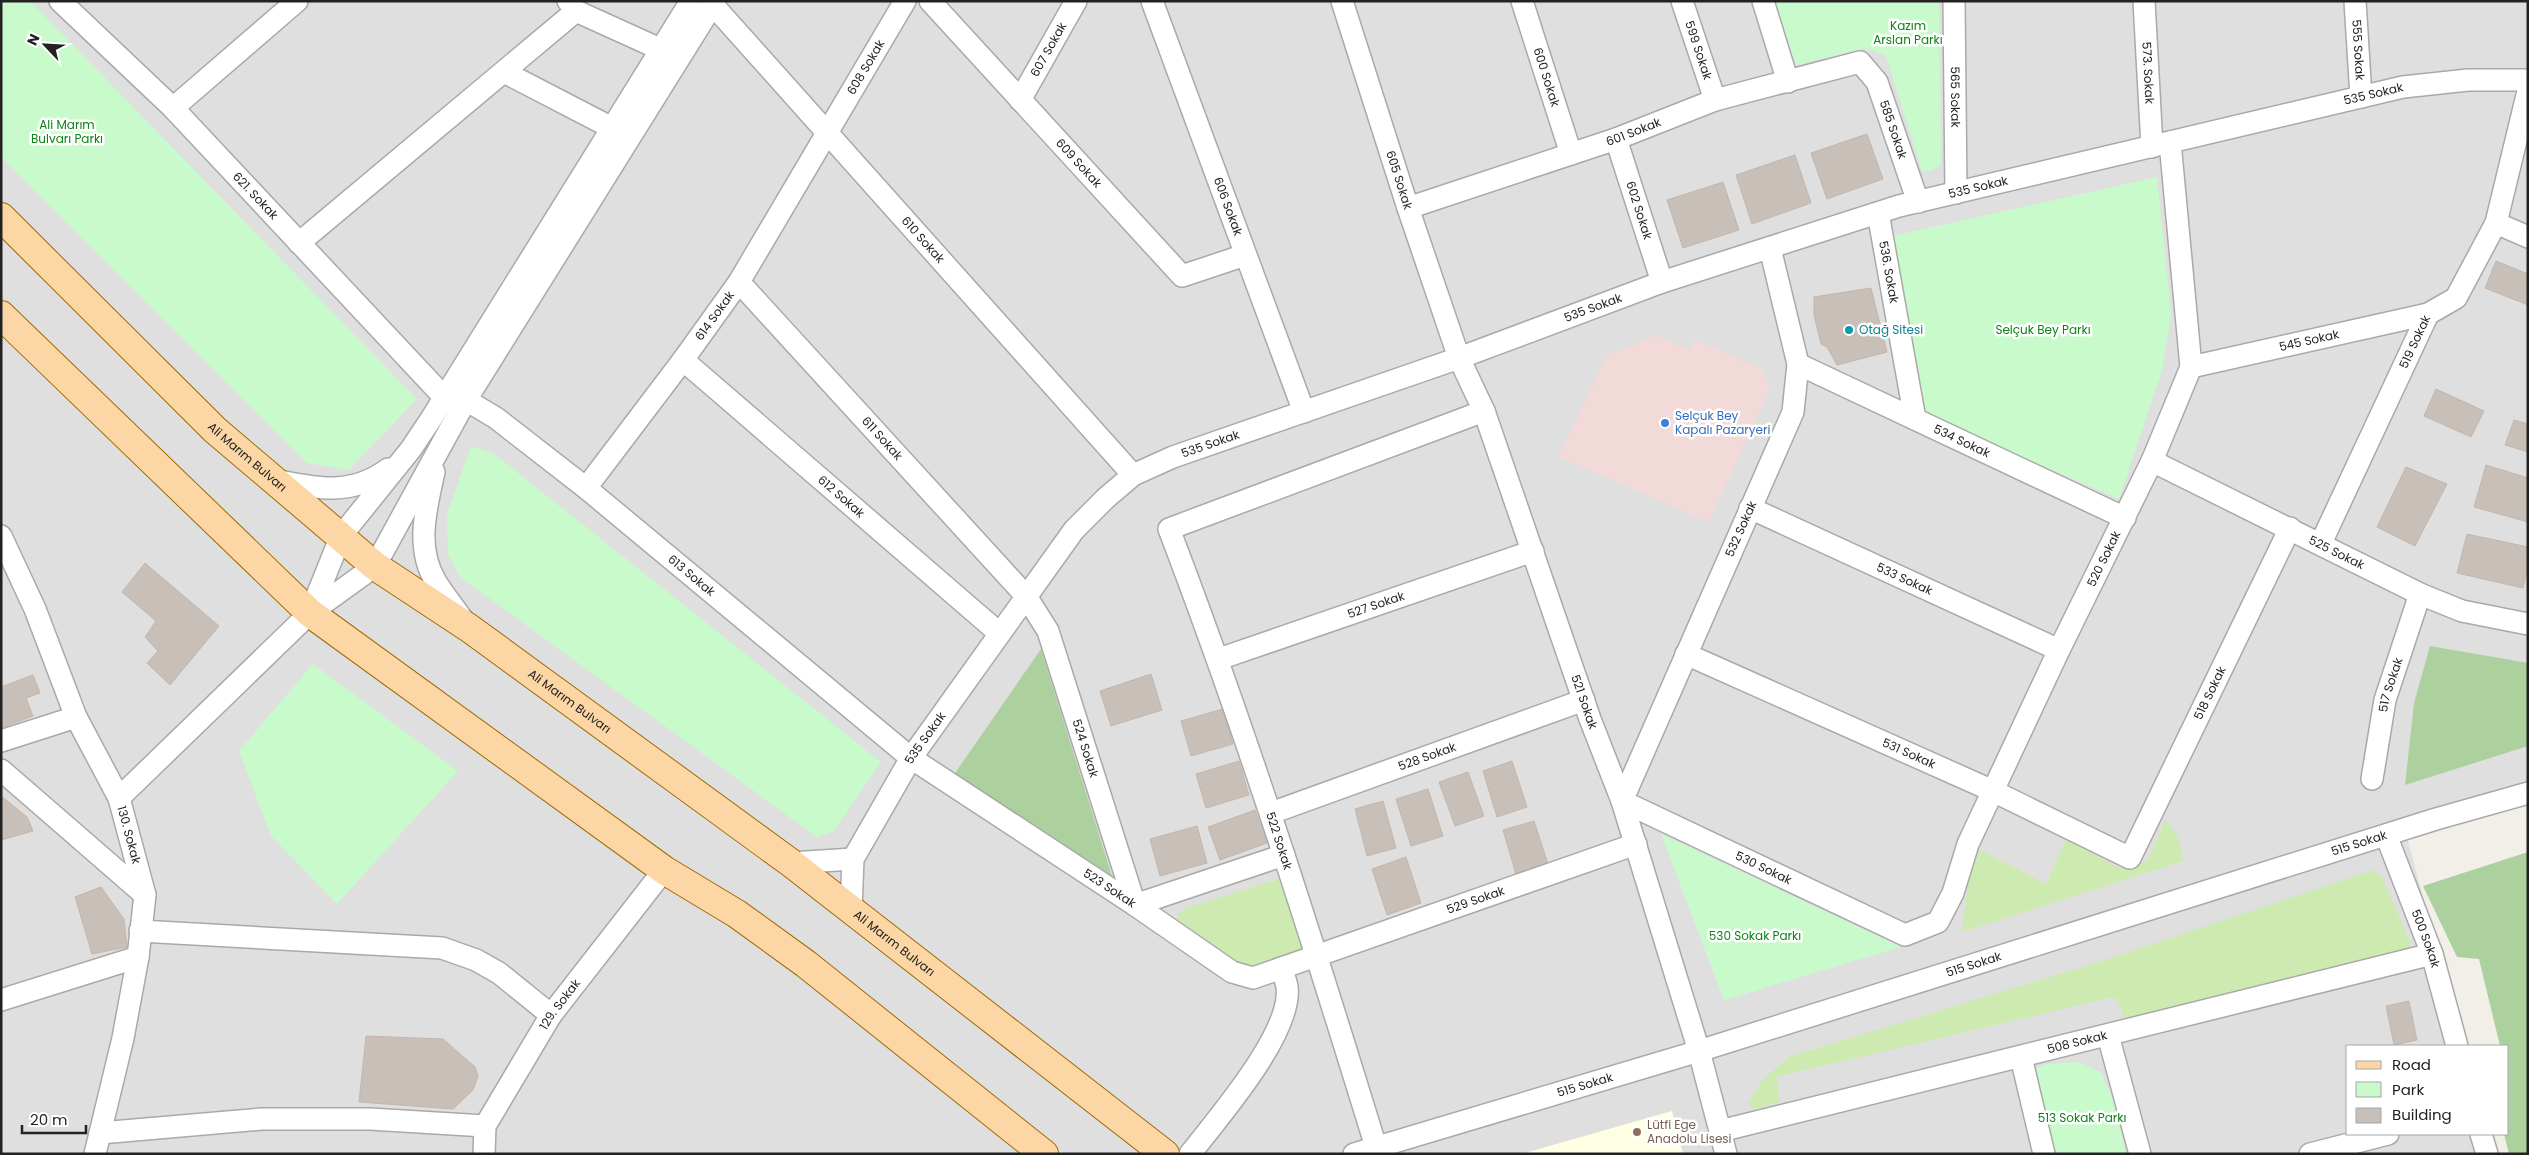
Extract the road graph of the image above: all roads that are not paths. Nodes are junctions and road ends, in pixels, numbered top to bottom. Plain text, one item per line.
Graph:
1 (60, 1) edge
2 (296, 1) edge
3 (691, 1) edge
4 (905, 1) edge
5 (930, 1) edge
6 (1076, 1) edge
7 (1152, 1) edge
8 (1342, 1) edge
9 (1522, 1) edge
10 (1682, 1) edge
11 (1763, 1) edge
12 (1954, 1) edge
13 (2144, 1) edge
14 (2355, 1) edge
15 (714, 3) edge
16 (572, 6) edge
17 (662, 50) junction
18 (1860, 62) joint
19 (504, 72) junction
20 (2528, 80) edge
21 (1788, 82) junction
22 (2528, 90) edge
23 (2361, 97) junction
24 (1020, 100) junction
25 (1715, 100) junction
26 (173, 108) junction
27 (612, 128) junction
28 (829, 133) junction
29 (1616, 139) junction
30 (2161, 145) junction
31 (1571, 154) junction
32 (1956, 193) junction
33 (1918, 202) junction
34 (1408, 208) junction
35 (1878, 213) junction
36 (1, 217) edge
37 (2496, 223) junction
38 (2528, 237) edge
39 (299, 243) junction
40 (1770, 248) junction
41 (1245, 254) junction
42 (739, 282) junction
43 (1662, 282) junction
44 (2428, 314) junction
45 (1, 315) edge
46 (1459, 358) junction
47 (683, 360) junction
48 (1798, 364) junction
49 (2191, 367) junction
50 (444, 397) junction
51 (466, 400) junction
52 (1484, 411) junction
53 (1304, 412) junction
54 (1915, 419) junction
55 (440, 447) junction
56 (411, 449) junction
57 (2152, 461) junction
58 (1133, 475) junction
59 (275, 480) junction
60 (586, 488) junction
61 (1750, 508) junction
62 (2125, 518) junction
63 (2290, 528) junction
64 (1, 536) edge
65 (341, 536) junction
66 (2320, 543) junction
67 (1533, 551) junction
68 (375, 566) junction
69 (2420, 594) junction
70 (1026, 596) junction
71 (310, 613) junction
72 (2528, 624) edge
73 (469, 628) junction
74 (999, 633) junction
75 (2059, 650) junction
76 (1686, 654) junction
77 (1218, 659) junction
78 (1584, 700) junction
79 (76, 716) junction
80 (1, 741) edge
81 (911, 758) junction
82 (1, 770) edge
83 (2372, 779) dead end
84 (1993, 791) junction
85 (2528, 793) edge
86 (119, 798) junction
87 (1622, 800) junction
88 (1270, 813) junction
89 (2386, 835) junction
90 (1636, 844) junction
91 (1284, 855) junction
92 (2130, 858) joint
93 (854, 859) junction
94 (791, 863) junction
95 (664, 870) junction
96 (145, 895) junction
97 (1135, 905) junction
98 (850, 910) junction
99 (140, 930) junction
100 (1905, 935) joint
101 (2432, 954) junction
102 (1317, 956) junction
103 (138, 957) junction
104 (1281, 968) junction
105 (1, 1000) edge
106 (551, 1015) junction
107 (2108, 1035) junction
108 (2457, 1045) edge
109 (1699, 1051) junction
110 (2021, 1056) junction
111 (485, 1126) junction
112 (1720, 1131) junction
113 (100, 1133) junction
114 (1417, 1135) junction
115 (2384, 1135) edge
116 (2481, 1135) edge
117 (1379, 1150) edge
118 (95, 1154) edge
119 (484, 1154) edge
120 (1044, 1154) edge
121 (1166, 1154) edge
122 (1190, 1154) edge
123 (1354, 1154) edge
124 (1398, 1154) edge
125 (1726, 1154) edge
126 (2044, 1154) edge
127 (2140, 1154) edge
128 (2310, 1154) edge
129 (2487, 1154) edge

1 - 26 street, 621. Sokak
2 - 26 street
3 - 17 street
4 - 28 street, 608 Sokak
5 - 24 street, 609 Sokak
6 - 24 street, 607 Sokak
7 - 41 street, 606 Sokak
8 - 34 street, 605 Sokak
9 - 31 street, 600 Sokak
10 - 25 street, 599 Sokak
11 - 21 street
12 - 32 street, 565 Sokak
13 - 30 street, 573. Sokak
14 - 23 street, 555 Sokak
15 - 28 street, 610 Sokak
15 - 51 street
16 - 17 street
16 - 19 street
17 - 27 street
18 - 21 street, 601 Sokak
18 - 33 street, 585 Sokak
19 - 27 street
19 - 39 street
20 - 23 street, 535 Sokak
21 - 25 street, 601 Sokak
22 - 37 street, 519 Sokak
23 - 30 street, 535 Sokak
24 - 41 street, 609 Sokak
25 - 29 street, 601 Sokak
26 - 39 street, 621. Sokak
27 - 50 street
28 - 42 street, 614 Sokak
28 - 58 street, 610 Sokak
29 - 31 street, 601 Sokak
29 - 43 street, 602 Sokak
30 - 32 street, 535 Sokak
30 - 49 street, 520 Sokak
31 - 34 street, 601 Sokak
32 - 33 street, 535 Sokak
33 - 35 street, 535 Sokak
34 - 46 street, 605 Sokak
35 - 40 street, 535 Sokak
35 - 54 street, 536. Sokak
36 - 59 main road, Ali Marım Bulvarı
37 - 38 street
37 - 44 street, 519 Sokak
39 - 50 street, 621. Sokak
40 - 43 street, 535 Sokak
40 - 48 street, 532 Sokak
41 - 53 street, 606 Sokak
42 - 47 street, 614 Sokak
42 - 70 street, 611 Sokak
43 - 46 street, 535 Sokak
44 - 49 street, 545 Sokak
44 - 66 street, 519 Sokak
45 - 71 main road
46 - 52 street, 521 Sokak
46 - 53 street, 535 Sokak
47 - 60 street, 614 Sokak
47 - 74 street, 612 Sokak
48 - 54 street, 534 Sokak
48 - 61 street, 532 Sokak
49 - 57 street, 520 Sokak
50 - 56 street
51 - 55 street
51 - 60 street, 613 Sokak
52 - 67 street, 521 Sokak
52 - 77 street, 522 Sokak
53 - 58 street, 535 Sokak
54 - 62 street, 534 Sokak
55 - 68 street
55 - 73 street
56 - 59 street
56 - 65 street
57 - 62 street, 520 Sokak
57 - 63 street, 525 Sokak
58 - 70 street, 535 Sokak
59 - 65 main road, Ali Marım Bulvarı
60 - 81 street, 613 Sokak
61 - 75 street, 533 Sokak
61 - 76 street, 532 Sokak
62 - 75 street, 520 Sokak
63 - 66 street, 525 Sokak
63 - 92 street, 518 Sokak
64 - 79 street, 130. Sokak
65 - 68 main road, Ali Marım Bulvarı
65 - 71 street
66 - 69 street, 525 Sokak
67 - 77 street, 527 Sokak
67 - 78 street, 521 Sokak
68 - 71 street
68 - 73 main road, Ali Marım Bulvarı
69 - 72 street, 525 Sokak
69 - 83 street, 517 Sokak
70 - 74 street, 535 Sokak
70 - 97 street, 524 Sokak
71 - 86 street
71 - 95 main road
73 - 94 main road, Ali Marım Bulvarı
74 - 81 street, 535 Sokak
75 - 84 street, 520 Sokak
76 - 84 street, 531 Sokak
76 - 87 street, 532 Sokak
77 - 88 street, 522 Sokak
78 - 87 street, 521 Sokak
78 - 88 street, 528 Sokak
79 - 80 street
79 - 86 street, 130. Sokak
81 - 93 street, 535 Sokak
81 - 97 street, 523 Sokak
82 - 96 street
84 - 92 street, 531 Sokak
84 - 100 street, 520 Sokak
85 - 89 street, 515 Sokak
86 - 96 street, 130. Sokak
87 - 90 street, 521 Sokak
87 - 100 street, 530 Sokak
88 - 91 street, 522 Sokak
89 - 101 street, 500 Sokak
89 - 109 street, 515 Sokak
90 - 102 street, 529 Sokak
90 - 109 street, 521 Sokak
91 - 97 street
91 - 102 street, 522 Sokak
93 - 94 street
93 - 98 street
94 - 98 main road, Ali Marım Bulvarı
95 - 106 street, 129. Sokak
95 - 120 main road
96 - 99 street, 130. Sokak
97 - 104 street, 523 Sokak
98 - 121 main road, Ali Marım Bulvarı
99 - 103 street, 130. Sokak
99 - 106 street
101 - 107 street, 508 Sokak
101 - 108 street, 500 Sokak
102 - 104 street, 523 Sokak
102 - 117 street, 522 Sokak
103 - 105 street
103 - 113 street, 130. Sokak
104 - 122 street
106 - 111 street, 129. Sokak
107 - 110 street, 508 Sokak
107 - 127 street
109 - 112 street, 521 Sokak
109 - 114 street, 515 Sokak
110 - 112 street, 508 Sokak
110 - 126 street
111 - 113 street
111 - 119 street, 129. Sokak
112 - 125 street, 521 Sokak
113 - 118 street, 130. Sokak
114 - 117 street, 515 Sokak
114 - 124 street, 515 Sokak
115 - 128 street
116 - 129 street
117 - 123 street, 515 Sokak

